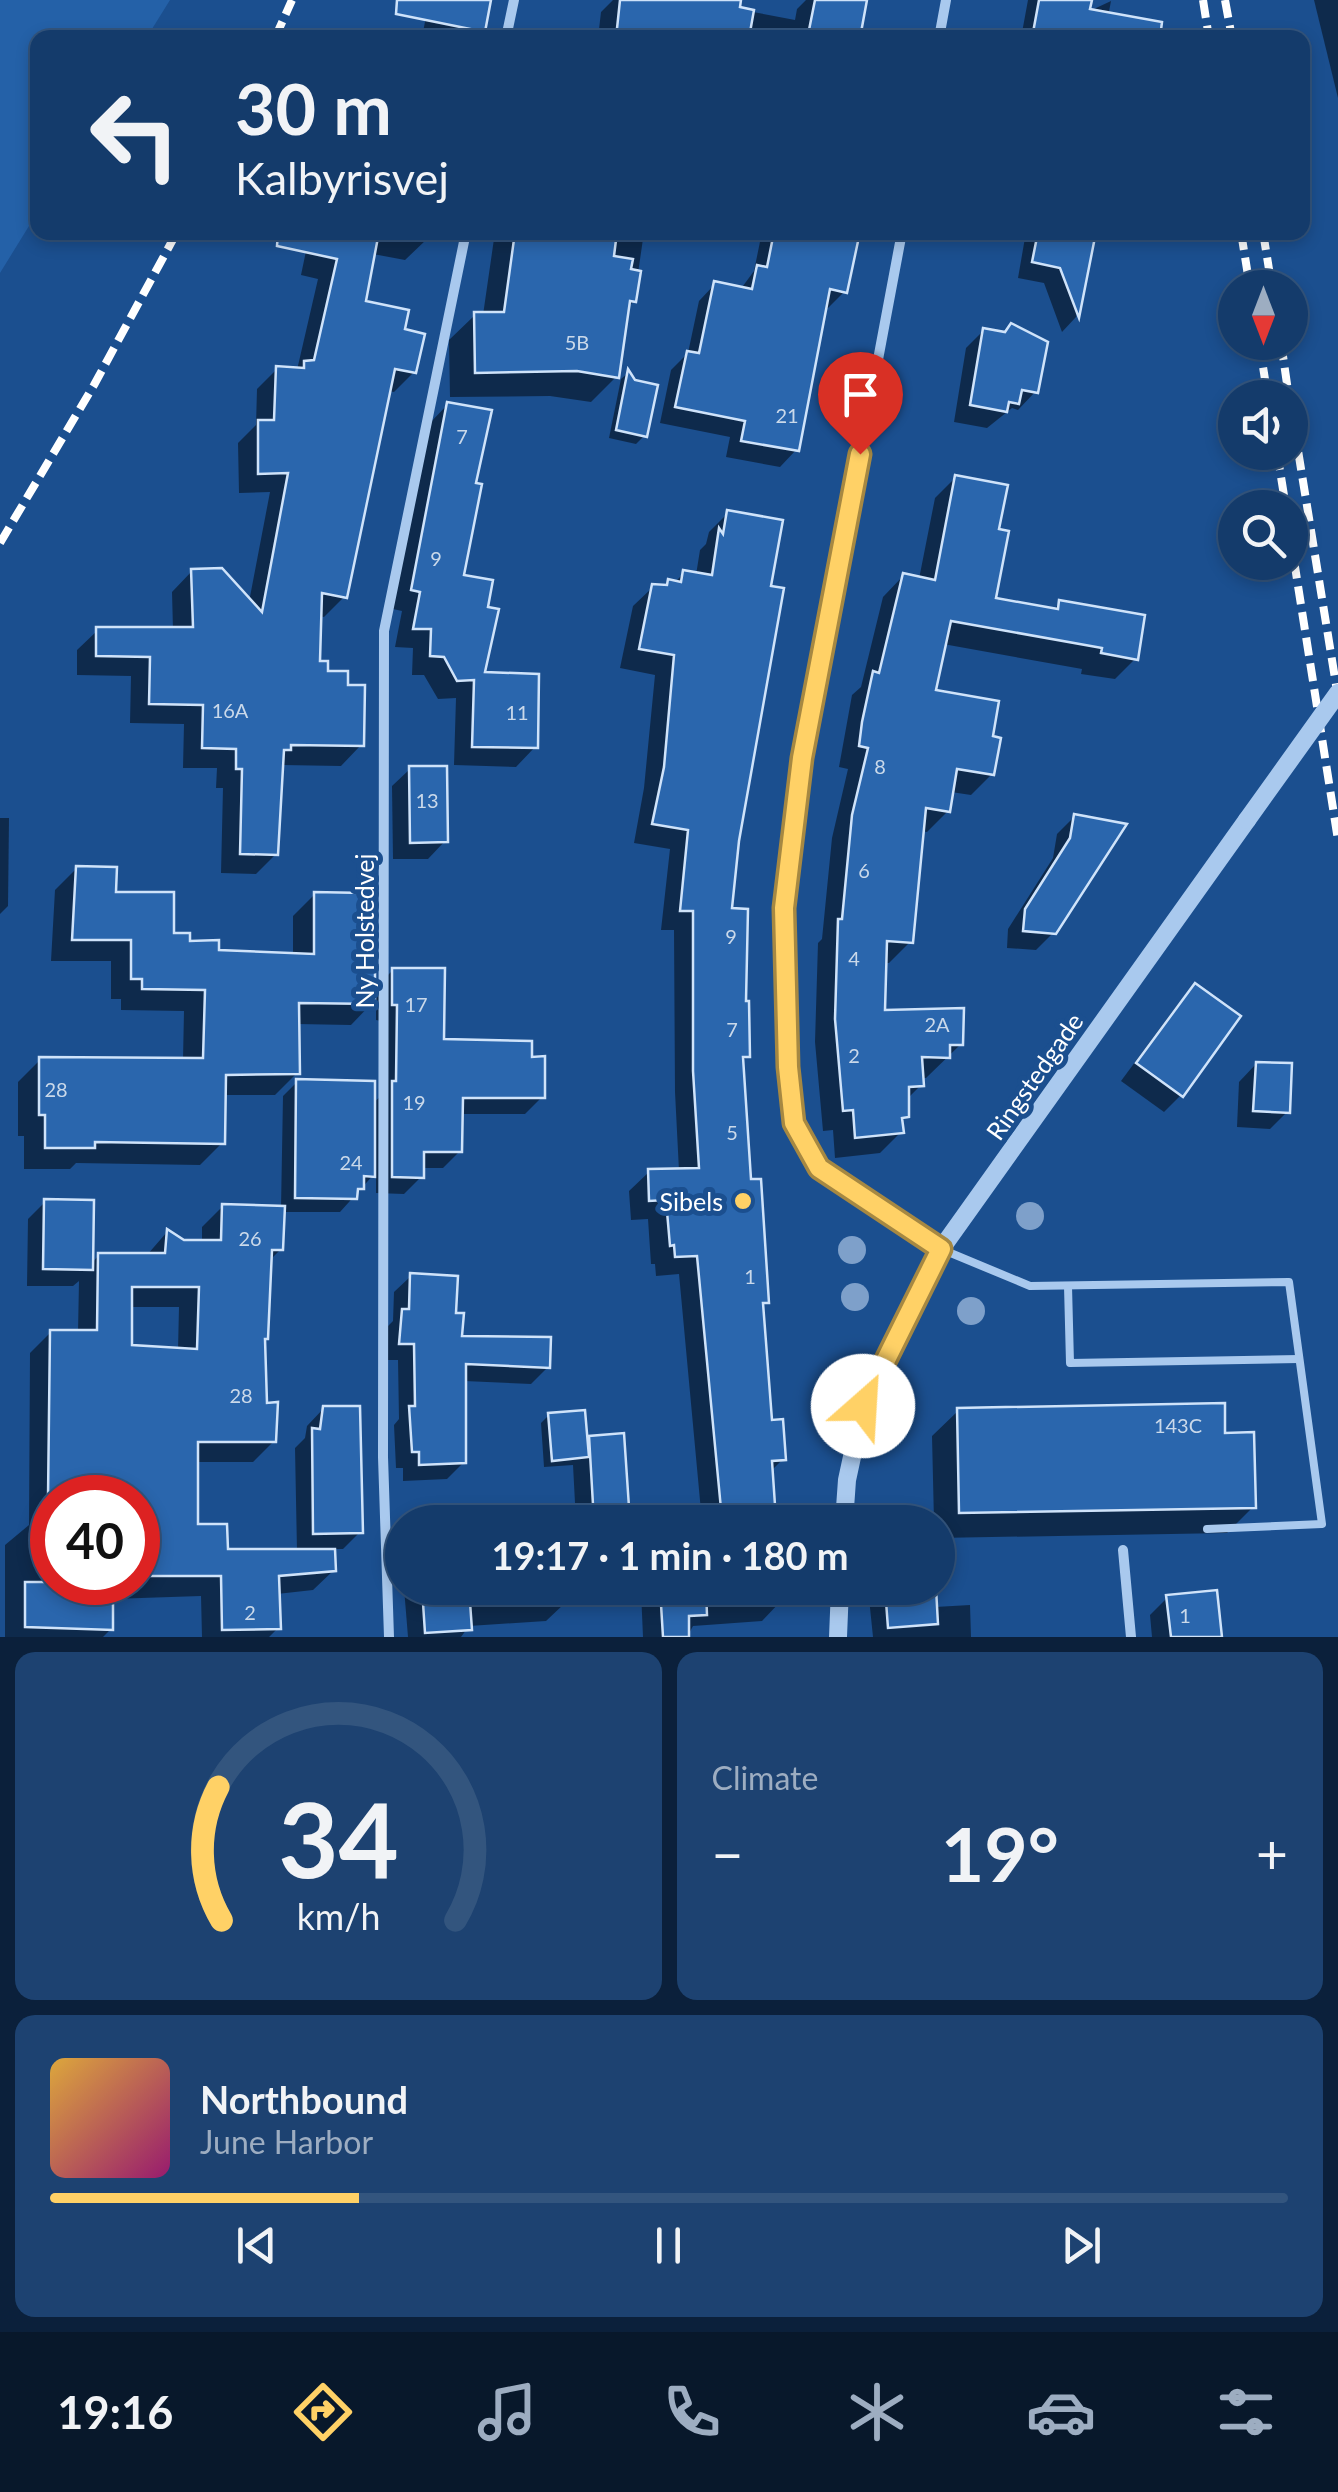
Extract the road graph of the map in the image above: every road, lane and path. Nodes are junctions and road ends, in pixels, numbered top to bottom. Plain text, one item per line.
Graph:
1 (514, 0) edge
2 (946, 0) edge
3 (508, 30) edge
4 (940, 30) edge
5 (464, 240) edge
6 (900, 240) edge
7 (1338, 693) edge
8 (941, 1249) junction
9 (1068, 1286) junction
10 (1299, 1359) junction
11 (846, 1505) edge
12 (1206, 1529) dead end
13 (1123, 1550) dead end
14 (839, 1605) edge
15 (389, 1637) edge
16 (838, 1637) edge
17 (1131, 1637) edge

1 - 3 street
2 - 4 street
5 - 15 street, Ny Holstedvej
6 - 8 street
7 - 8 street, Ringstedgade, bridge
8 - 9 lane
8 - 11 street, Ringstedgade
9 - 10 lane
9 - 10 lane
10 - 12 lane
13 - 17 street
14 - 16 street

